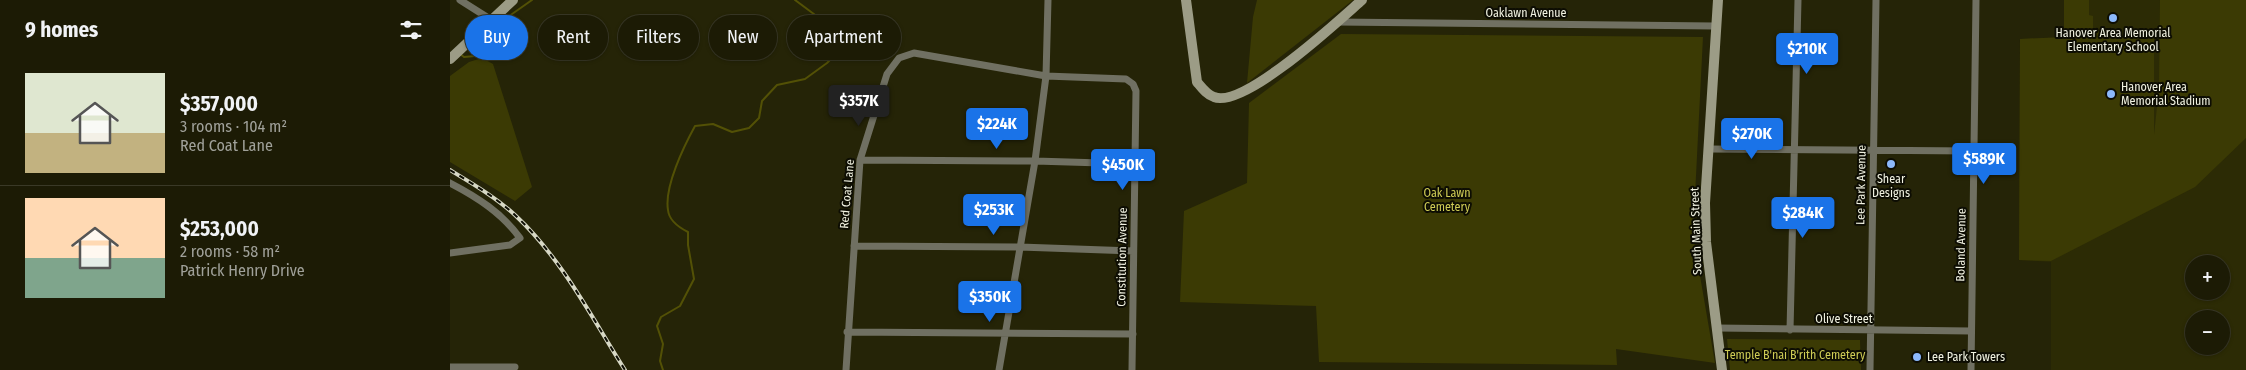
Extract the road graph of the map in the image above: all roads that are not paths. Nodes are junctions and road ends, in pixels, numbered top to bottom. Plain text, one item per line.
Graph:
1 (460, 0) edge
2 (513, 0) edge
3 (1048, 0) edge
4 (1186, 0) edge
5 (1362, 0) edge
6 (1718, 0) edge
7 (1798, 0) edge
8 (1876, 0) edge
9 (1976, 0) edge
10 (484, 15) edge
11 (495, 15) edge
12 (1336, 22) junction
13 (1715, 26) junction
14 (465, 44) edge
15 (451, 57) edge
16 (1046, 76) junction
17 (1709, 149) junction
18 (1795, 150) junction
19 (1873, 150) junction
20 (1973, 151) junction
21 (860, 160) junction
22 (1035, 161) junction
23 (1134, 164) junction
24 (450, 183) edge
25 (854, 246) junction
26 (1020, 247) junction
27 (1133, 251) junction
28 (450, 253) edge
29 (1717, 328) junction
30 (1790, 330) junction
31 (1971, 330) junction
32 (1870, 331) junction
33 (847, 332) junction
34 (1006, 334) junction
35 (1133, 334) junction
36 (450, 367) edge
37 (515, 367) dead end
38 (846, 370) edge
39 (1000, 370) edge
40 (1132, 370) edge
41 (1722, 370) edge
42 (1870, 370) edge
43 (1971, 370) edge

1 - 10 street
2 - 11 street
3 - 16 street
4 - 12 street
5 - 12 street
6 - 13 street, South Main Street
7 - 18 street
8 - 19 street, Lee Park Avenue
9 - 20 street, Boland Avenue
12 - 13 street, Oaklawn Avenue
13 - 17 street, South Main Street
14 - 15 street
16 - 21 street, Red Coat Lane
16 - 22 street
16 - 23 street, Constitution Avenue
17 - 18 street
17 - 29 street, South Main Street
18 - 19 street
18 - 30 street
19 - 20 street
19 - 32 street, Lee Park Avenue
20 - 31 street, Boland Avenue
21 - 22 street
21 - 25 street, Red Coat Lane
22 - 23 street
22 - 26 street
23 - 27 street, Constitution Avenue
24 - 28 street
25 - 26 street
25 - 33 street, Red Coat Lane
26 - 27 street
26 - 34 street
27 - 35 street, Constitution Avenue
29 - 30 street, Olive Street
29 - 41 street, South Main Street
30 - 32 street, Olive Street
31 - 32 street, Olive Street
31 - 43 street, Boland Avenue
32 - 42 street, Lee Park Avenue
33 - 34 street
33 - 38 street, Red Coat Lane
34 - 35 street
34 - 39 street
35 - 40 street, Constitution Avenue
36 - 37 street

